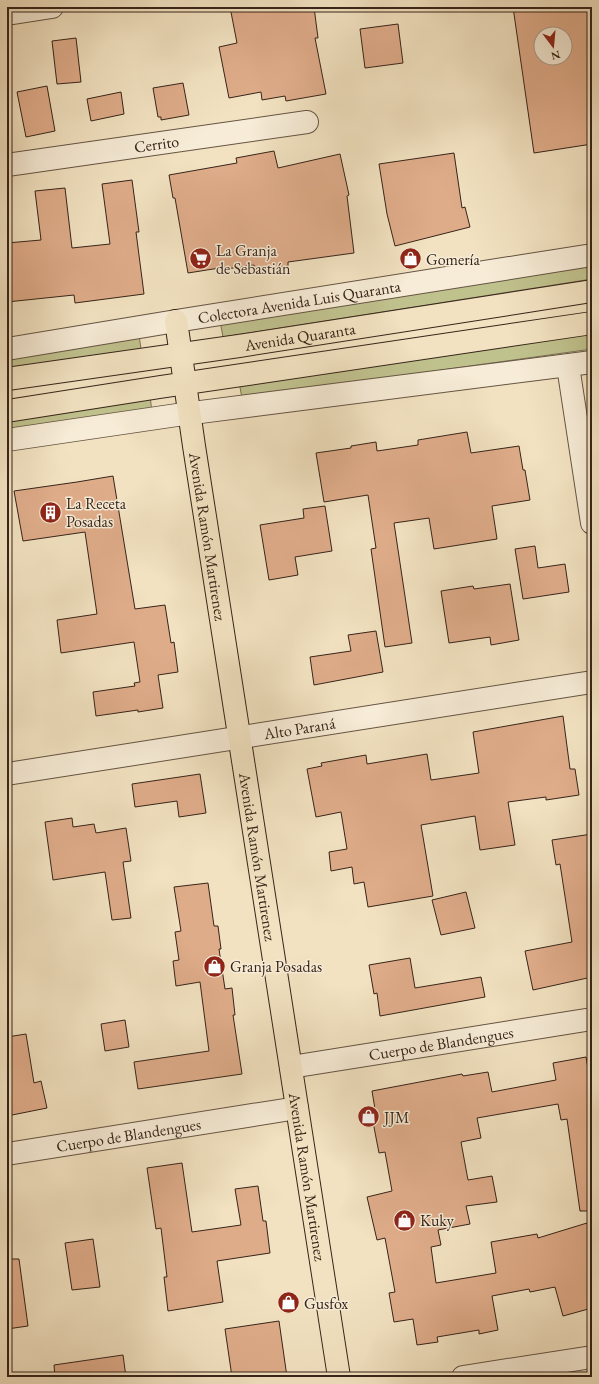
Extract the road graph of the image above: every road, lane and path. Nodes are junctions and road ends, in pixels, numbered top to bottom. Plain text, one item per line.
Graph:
1 (38, 8) edge
2 (7, 14) edge
3 (307, 122) dead end
4 (7, 165) edge
5 (592, 255) edge
6 (592, 291) edge
7 (176, 321) junction
8 (592, 323) edge
9 (7, 349) edge
10 (181, 354) junction
11 (592, 362) edge
12 (568, 366) junction
13 (7, 379) edge
14 (185, 383) junction
15 (7, 411) edge
16 (189, 413) junction
17 (7, 440) edge
18 (592, 523) edge
19 (592, 682) edge
20 (239, 738) junction
21 (7, 774) edge
22 (592, 1020) edge
23 (291, 1067) junction
24 (297, 1108) junction
25 (7, 1154) edge
26 (592, 1357) edge
27 (339, 1377) edge
28 (463, 1377) edge

1 - 2 street
3 - 4 street, Cerrito
5 - 7 street, Colectora Avenida Luis Quaranta
6 - 10 main road, Avenida Quaranta
7 - 9 street, Colectora Avenida Luis Quaranta
7 - 10 main road, Avenida Ramón Martirenez
8 - 14 main road, Avenida Quaranta
10 - 13 main road, Avenida Quaranta
10 - 14 main road, Avenida Ramón Martirenez
11 - 12 street
12 - 16 street
12 - 18 street
14 - 15 main road, Avenida Quaranta
14 - 16 main road, Avenida Ramón Martirenez
16 - 17 street
16 - 20 main road, Avenida Ramón Martirenez
19 - 20 street, Alto Paraná
20 - 21 street, Alto Paraná
20 - 23 main road, Avenida Ramón Martirenez
22 - 23 street, Cuerpo de Blandengues
23 - 24 main road, Avenida Ramón Martirenez
24 - 25 street, Cuerpo de Blandengues
24 - 27 main road, Avenida Ramón Martirenez
26 - 28 street

